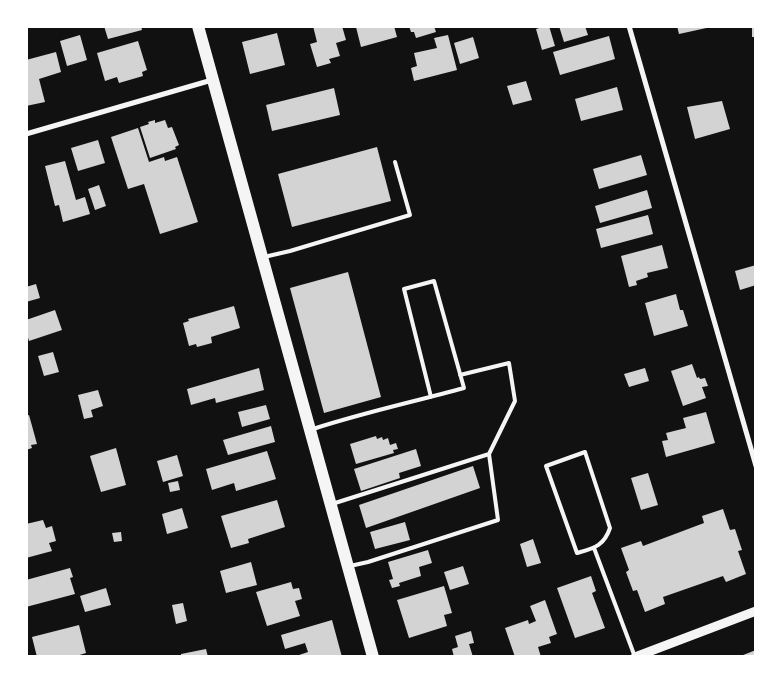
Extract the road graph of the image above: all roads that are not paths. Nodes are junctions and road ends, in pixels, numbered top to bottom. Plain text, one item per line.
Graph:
1 (198, 26) edge
2 (629, 26) edge
3 (212, 80) junction
4 (26, 134) edge
5 (395, 162) dead end
6 (262, 257) junction
7 (460, 375) junction
8 (431, 397) junction
9 (310, 430) junction
10 (489, 454) junction
11 (756, 466) edge
12 (331, 504) junction
13 (594, 548) junction
14 (348, 566) junction
15 (756, 611) edge
16 (374, 657) edge
17 (635, 657) edge

1 - 3 main road
2 - 11 street
3 - 4 street
3 - 6 main road
5 - 6 lane
6 - 9 main road
7 - 8 lane
7 - 8 lane
7 - 10 lane
8 - 9 lane
9 - 12 main road
10 - 12 lane
10 - 14 lane
12 - 14 main road
13 - 13 lane
13 - 17 lane
14 - 16 main road
15 - 17 street

